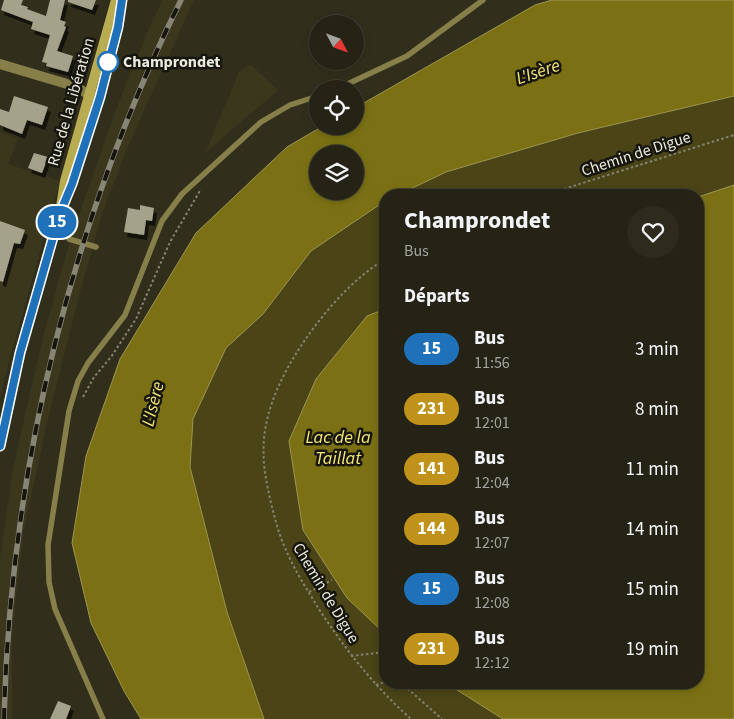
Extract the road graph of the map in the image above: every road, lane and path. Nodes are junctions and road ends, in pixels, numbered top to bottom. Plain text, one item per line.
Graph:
1 (116, 0) edge
2 (122, 0) edge
3 (483, 0) edge
4 (0, 64) edge
5 (357, 80) edge
6 (88, 94) junction
7 (100, 97) junction
8 (309, 99) edge
9 (734, 135) edge
10 (564, 189) edge
11 (60, 213) junction
12 (69, 239) dead end
13 (96, 247) dead end
14 (379, 264) edge
15 (2, 420) edge
16 (0, 446) edge
17 (332, 580) dead end
18 (309, 592) junction
19 (379, 653) edge
20 (352, 656) junction
21 (379, 684) edge
22 (376, 685) junction
23 (379, 688) edge
24 (380, 689) edge
25 (408, 689) edge
26 (103, 719) edge
27 (411, 719) edge
28 (442, 719) edge

1 - 6 main road, Rue de la Libération
2 - 7 main road, Rue de la Libération
3 - 5 lane
4 - 6 street
6 - 7 street
6 - 11 main road, Rue de la Libération
7 - 11 main road, Rue de la Libération
8 - 26 lane
9 - 10 path, Chemin de Digue
11 - 15 main road, Rue de la Libération
12 - 13 lane
14 - 18 path, Chemin de Digue
15 - 16 main road, Rue de la Libération
17 - 18 path
18 - 20 path, Chemin de Digue
19 - 20 path
20 - 22 path, Chemin de Digue
21 - 22 path
22 - 23 path, Chemin de Digue
24 - 27 path, Chemin de Digue
25 - 28 path

